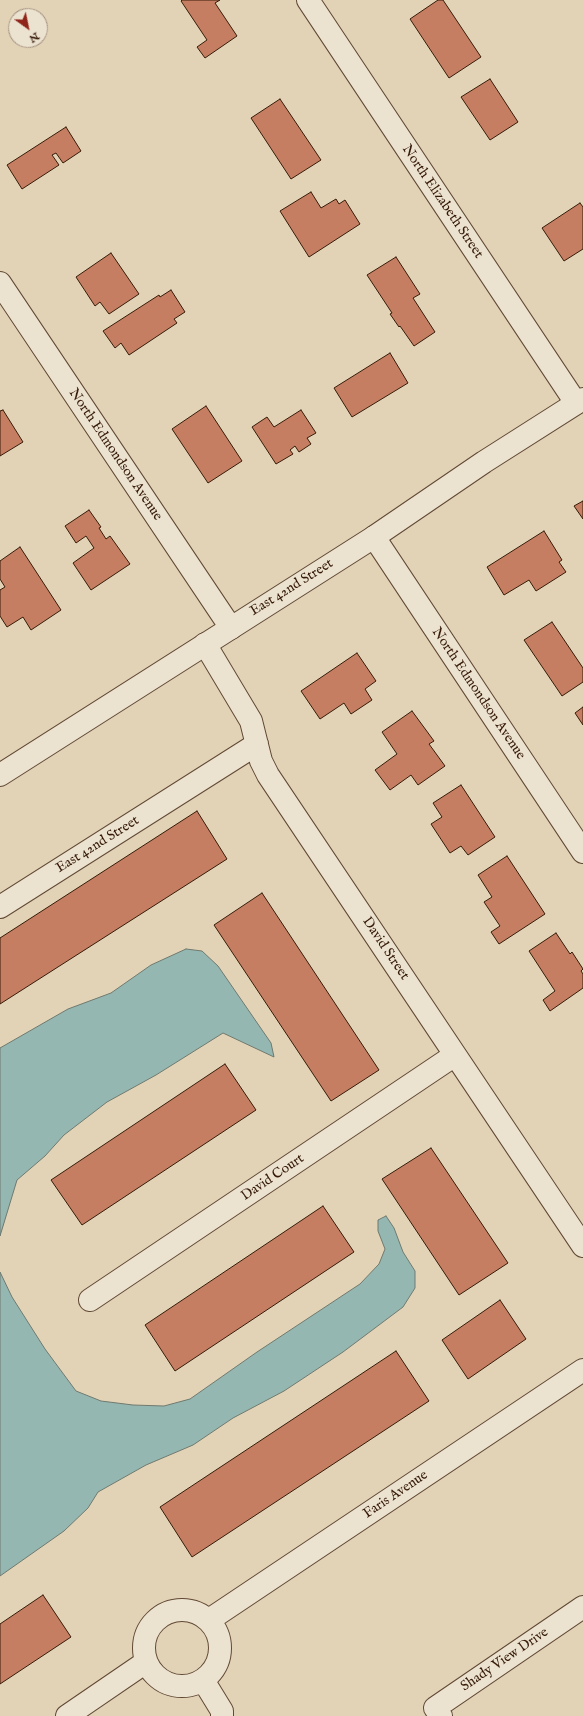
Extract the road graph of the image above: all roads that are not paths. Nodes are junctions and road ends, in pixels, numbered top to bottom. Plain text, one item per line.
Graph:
1 (308, 0) edge
2 (0, 283) edge
3 (580, 401) edge
4 (374, 537) junction
5 (230, 628) junction
6 (204, 644) junction
7 (257, 744) junction
8 (0, 775) edge
9 (583, 852) edge
10 (0, 907) edge
11 (455, 1055) junction
12 (583, 1246) edge
13 (90, 1300) dead end
14 (583, 1370) edge
15 (583, 1607) edge
16 (208, 1620) junction
17 (146, 1662) junction
18 (203, 1680) junction
19 (67, 1716) edge
20 (222, 1716) edge
21 (441, 1716) edge

1 - 3 street, North Elizabeth Street
2 - 5 street, North Edmondson Avenue
3 - 4 street, East 42nd Street
4 - 5 street, East 42nd Street
4 - 9 street, North Edmondson Avenue
5 - 6 street, East 42nd Street
6 - 7 street, David Street
6 - 8 street, East 42nd Street
7 - 10 street, East 42nd Street
7 - 11 street, David Street
11 - 12 street, David Street
11 - 13 street, David Court
14 - 16 street, Faris Avenue
15 - 21 street, Shady View Drive
16 - 17 street
16 - 18 street
17 - 18 street
17 - 19 street
18 - 20 street

